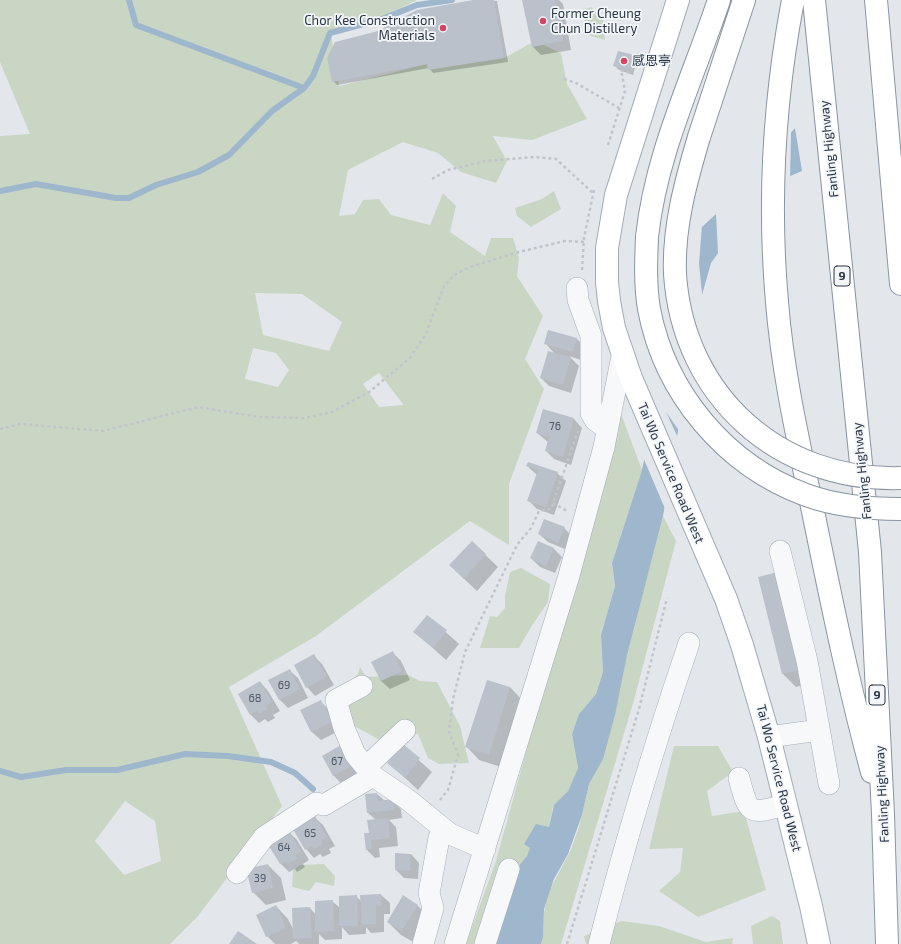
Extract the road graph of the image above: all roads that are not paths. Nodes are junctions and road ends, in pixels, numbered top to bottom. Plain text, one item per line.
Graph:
1 (678, 0) edge
2 (719, 0) edge
3 (744, 0) edge
4 (793, 0) edge
5 (814, 0) edge
6 (876, 0) edge
7 (901, 284) edge
8 (577, 288) dead end
9 (622, 356) junction
10 (607, 429) junction
11 (901, 478) edge
12 (901, 509) edge
13 (780, 551) dead end
14 (689, 643) dead end
15 (362, 686) dead end
16 (406, 730) dead end
17 (819, 730) junction
18 (769, 737) junction
19 (370, 772) junction
20 (739, 778) dead end
21 (829, 784) dead end
22 (786, 805) junction
23 (883, 814) junction
24 (443, 829) junction
25 (485, 849) junction
26 (509, 869) dead end
27 (237, 873) dead end
28 (423, 944) edge
29 (455, 944) edge
30 (485, 944) edge
31 (599, 944) edge
32 (819, 944) edge
33 (887, 944) edge

1 - 9 main road, Tai Wo Service Road West
2 - 12 main road, bridge
3 - 11 main road, bridge
4 - 23 main road
5 - 23 main road, Fanling Highway / 9
6 - 7 main road
8 - 10 street
9 - 10 street
9 - 18 main road, Tai Wo Service Road West
10 - 25 street
13 - 17 street
14 - 31 street
15 - 19 street
16 - 19 street
17 - 18 street
17 - 21 street
18 - 22 main road, Tai Wo Service Road West
19 - 24 street
19 - 27 street
20 - 22 street
22 - 32 main road, Tai Wo Service Road West
23 - 33 main road, Fanling Highway / 9
24 - 25 street
24 - 28 street
25 - 29 street
26 - 30 street

